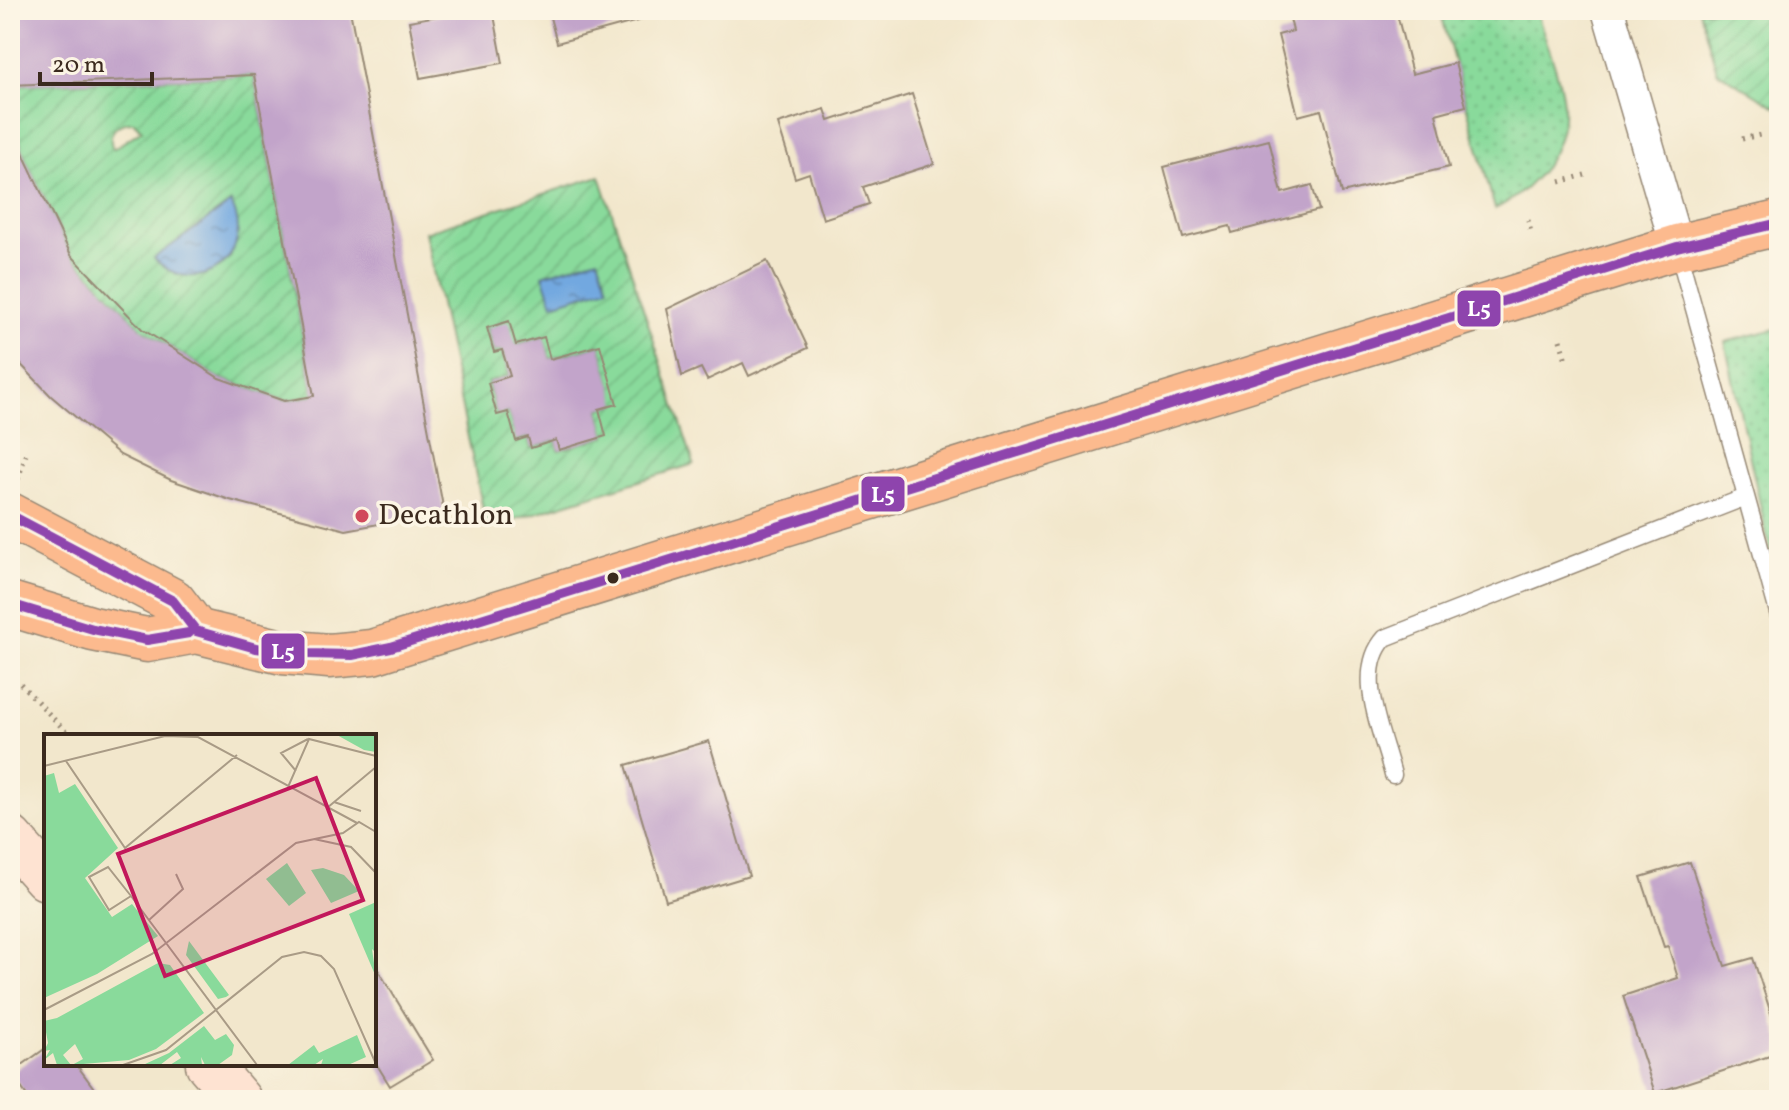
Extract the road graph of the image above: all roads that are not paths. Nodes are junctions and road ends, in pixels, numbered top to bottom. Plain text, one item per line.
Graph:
1 (1608, 10) edge
2 (1779, 223) edge
3 (1677, 247) junction
4 (1746, 497) junction
5 (13, 501) edge
6 (10, 604) edge
7 (1779, 616) edge
8 (196, 631) junction
9 (1393, 775) dead end
10 (10, 838) edge
11 (44, 876) edge
12 (210, 1066) edge
13 (239, 1100) edge

1 - 3 street
2 - 3 main road
3 - 4 lane
3 - 8 main road
4 - 7 lane
4 - 9 lane
5 - 8 main road
6 - 8 main road
10 - 11 main road
12 - 13 main road

